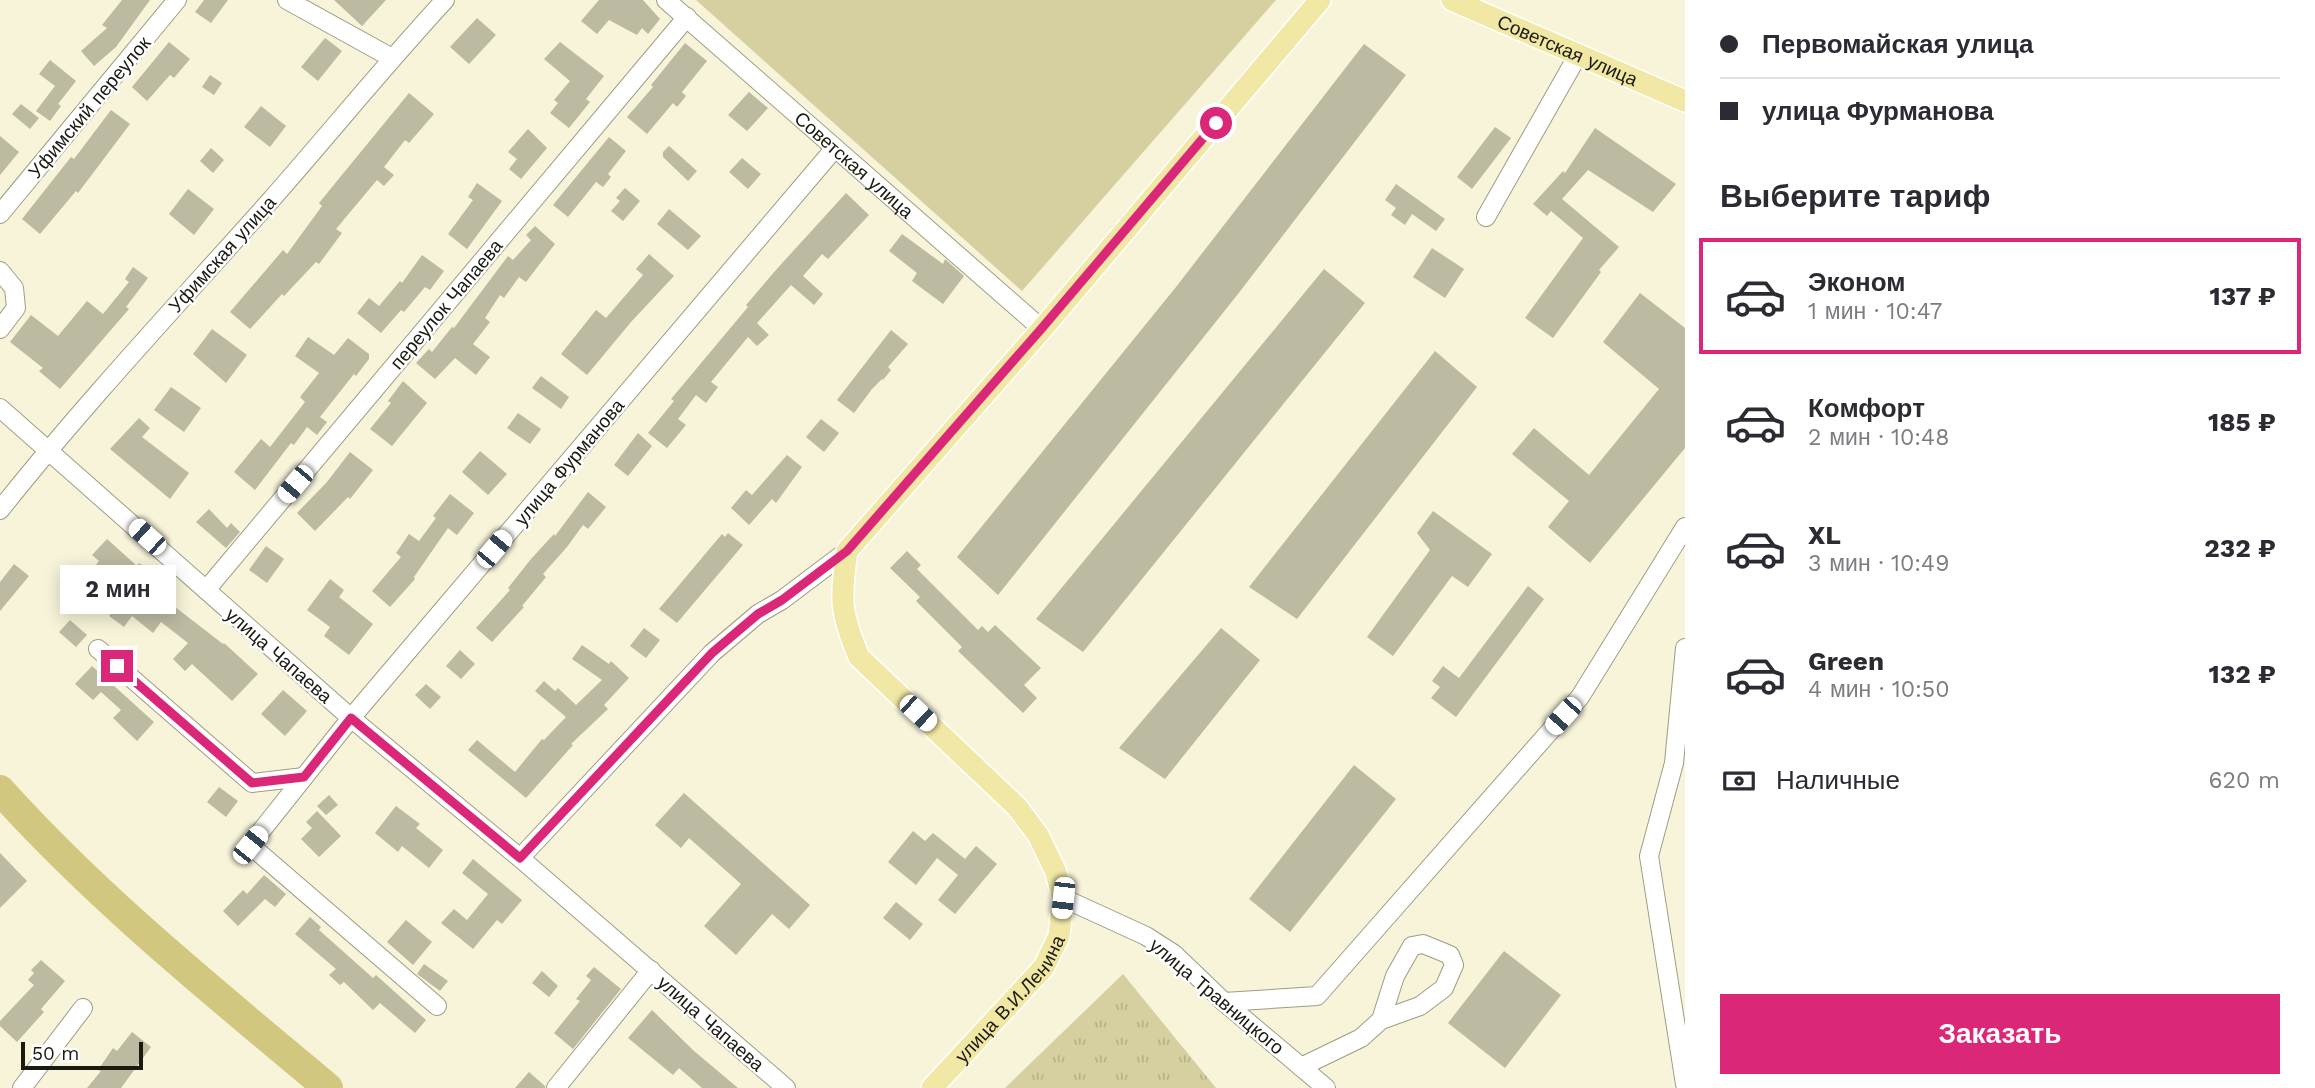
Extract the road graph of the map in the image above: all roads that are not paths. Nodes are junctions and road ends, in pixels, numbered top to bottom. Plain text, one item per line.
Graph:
1 (177, 0) edge
2 (287, 0) edge
3 (445, 0) edge
4 (666, 0) edge
5 (1320, 0) edge
6 (1452, 0) edge
7 (687, 17) junction
8 (1578, 55) junction
9 (391, 58) junction
10 (1685, 101) edge
11 (835, 148) junction
12 (0, 214) edge
13 (1486, 217) dead end
14 (0, 271) edge
15 (1042, 328) junction
16 (0, 329) edge
17 (0, 408) edge
18 (48, 450) junction
19 (0, 510) edge
20 (1685, 527) edge
21 (847, 551) junction
22 (206, 590) junction
23 (1685, 648) edge
24 (98, 649) dead end
25 (351, 718) junction
26 (304, 777) junction
27 (520, 858) junction
28 (1063, 898) junction
29 (651, 970) junction
30 (1224, 1002) junction
31 (437, 1006) dead end
32 (83, 1008) dead end
33 (1381, 1020) junction
34 (1301, 1067) junction
35 (1685, 1084) edge
36 (22, 1088) edge
37 (556, 1088) edge
38 (786, 1088) edge
39 (932, 1088) edge
40 (1326, 1088) edge

1 - 12 street, Уфимский переулок
2 - 9 street
3 - 9 street, Уфимская улица
4 - 7 street, Советская улица
5 - 15 main road
6 - 8 main road, Советская улица
7 - 11 street, Советская улица
7 - 22 street, переулок Чапаева
8 - 10 main road, Советская улица
8 - 13 street
9 - 18 street, Уфимская улица
11 - 15 street, Советская улица
11 - 25 street, улица Фурманова
14 - 16 street
15 - 21 main road
17 - 18 street, улица Чапаева
18 - 19 street, Уфимская улица
18 - 22 street, улица Чапаева
20 - 30 street
21 - 27 street
21 - 28 main road
22 - 25 street, улица Чапаева
23 - 35 street
24 - 26 street
25 - 26 street, улица Фурманова
25 - 27 street, улица Чапаева
26 - 31 street, улица Фурманова
27 - 29 street, улица Чапаева
28 - 30 street, улица Травницкого
28 - 39 main road, улица В.И.Ленина
29 - 37 street
29 - 38 street, улица Чапаева
30 - 34 street, улица Травницкого
32 - 36 street
33 - 33 street
33 - 34 street
34 - 40 street, улица Травницкого

